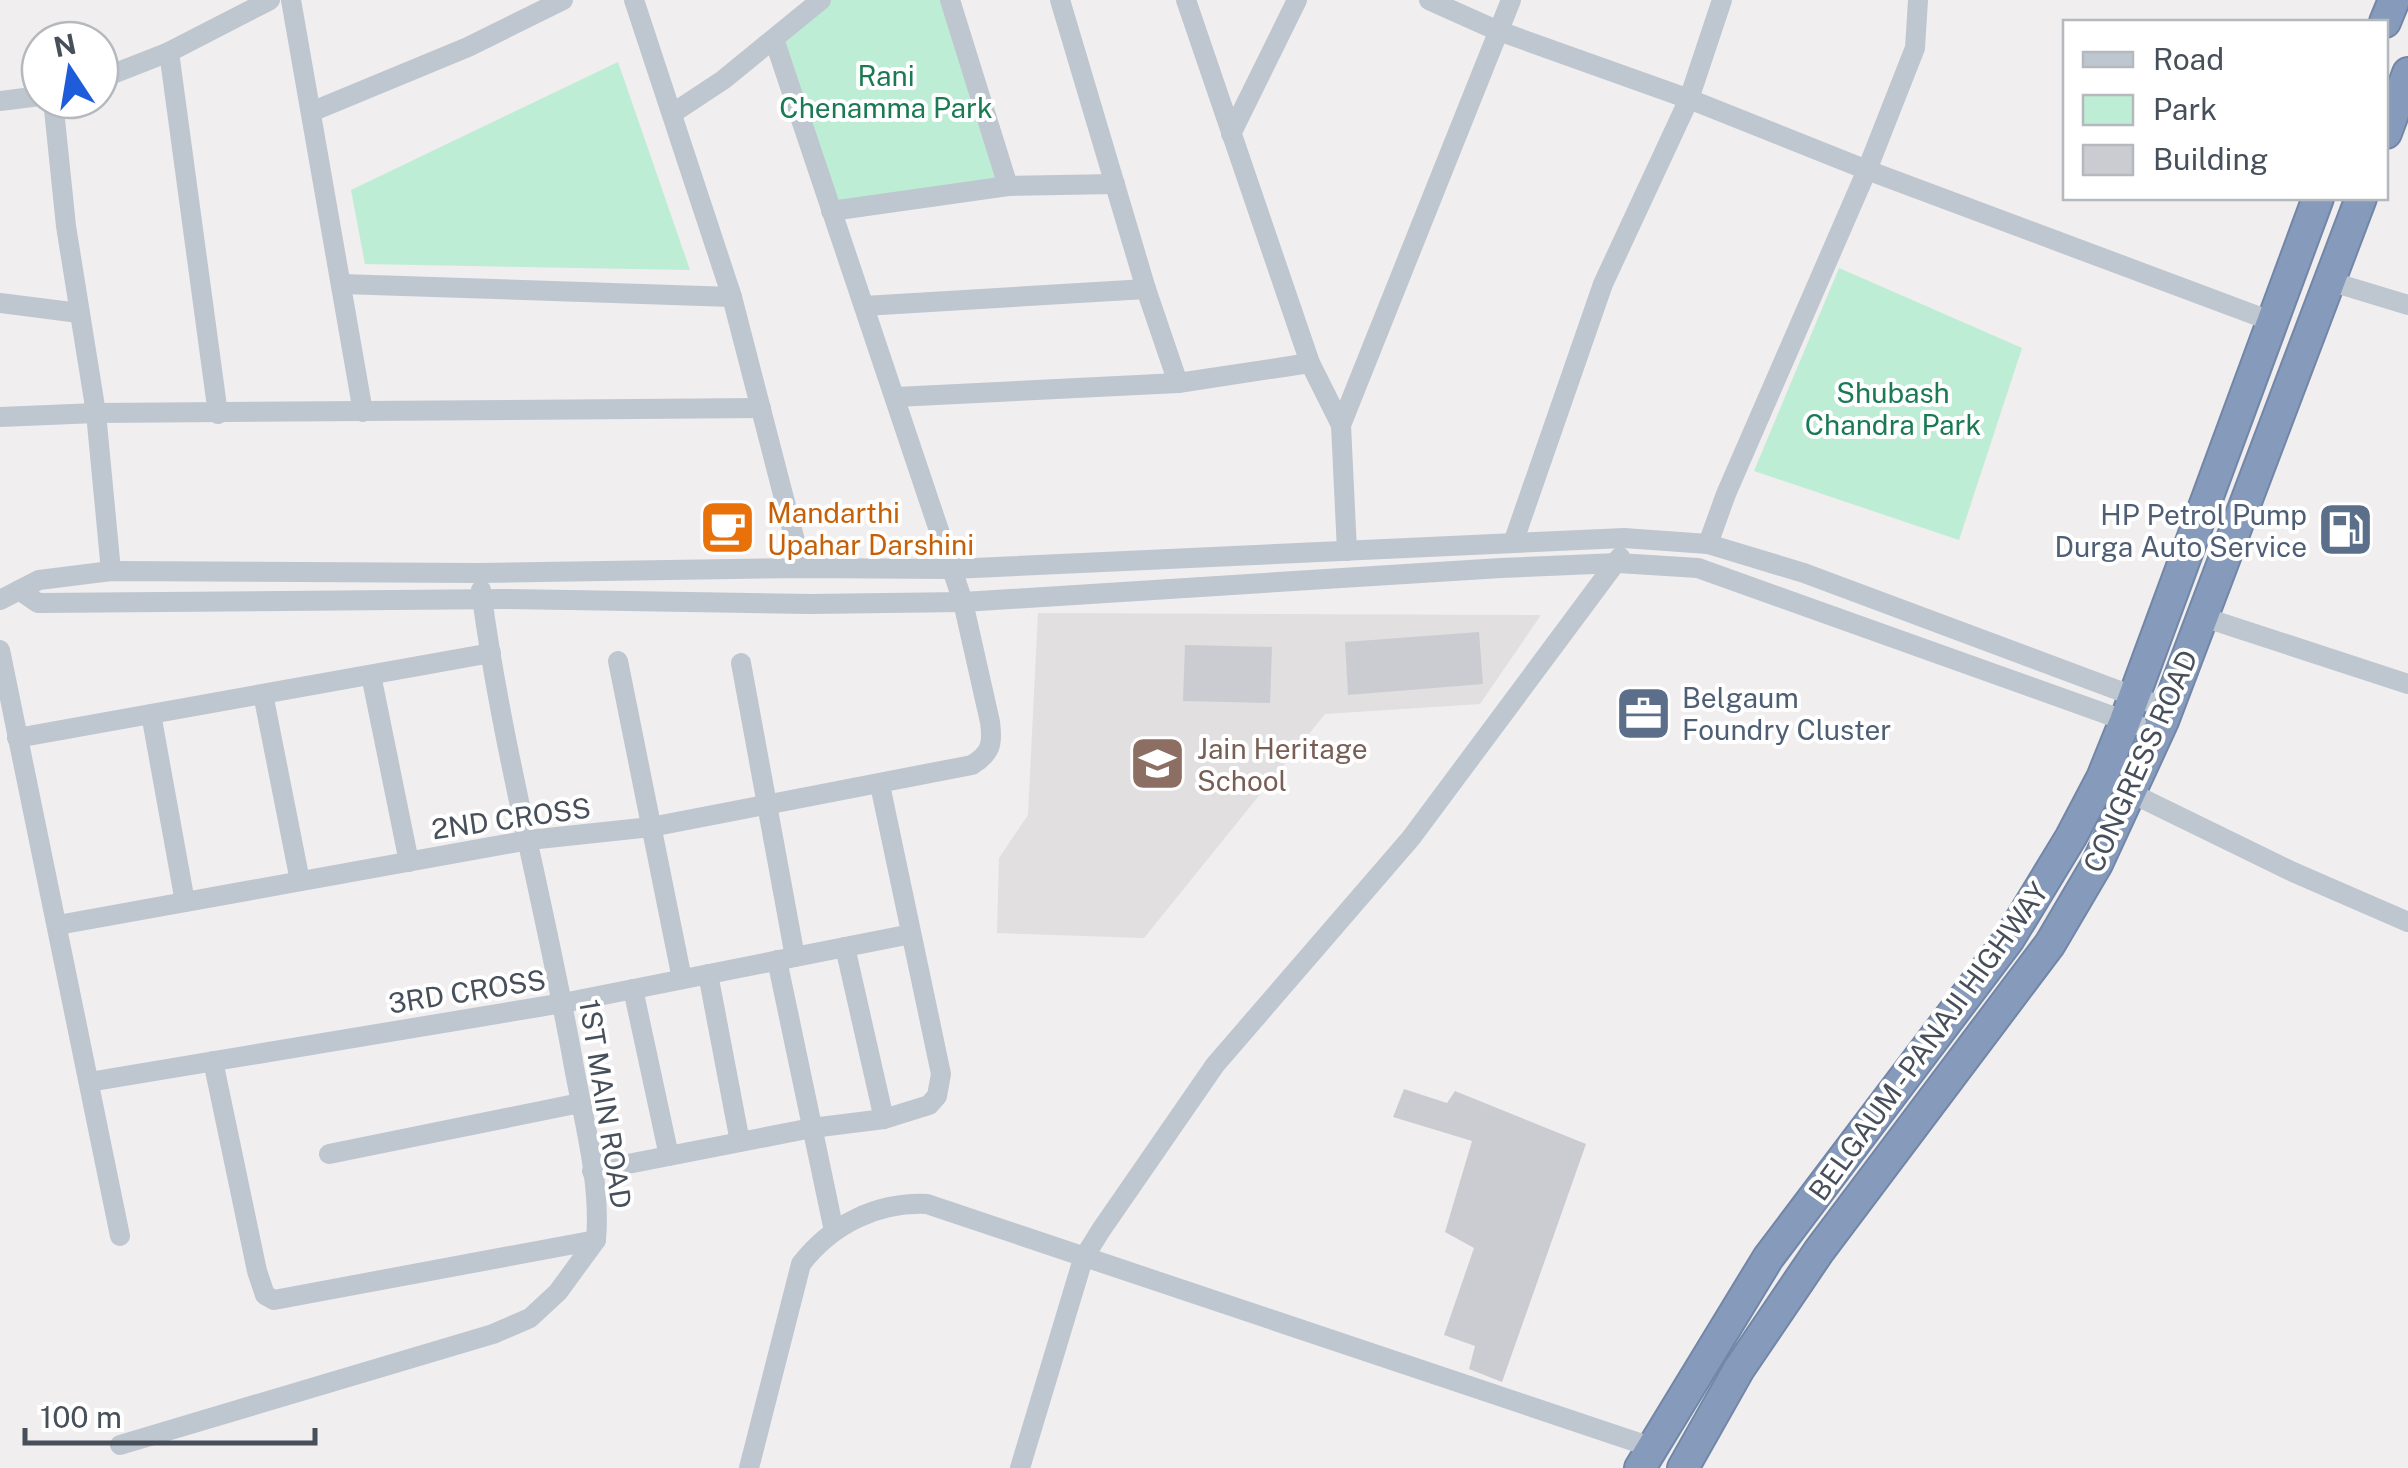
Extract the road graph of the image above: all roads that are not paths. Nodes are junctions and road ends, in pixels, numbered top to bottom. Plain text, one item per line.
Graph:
1 (270, 0) edge
2 (291, 0) edge
3 (564, 0) edge
4 (634, 0) edge
5 (821, 0) edge
6 (950, 0) edge
7 (1060, 0) edge
8 (1186, 0) edge
9 (1297, 0) edge
10 (1429, 0) edge
11 (1510, 0) edge
12 (1722, 0) edge
13 (1918, 0) edge
14 (1496, 30) junction
15 (774, 39) junction
16 (169, 52) junction
17 (120, 72) edge
18 (2408, 73) edge
19 (1689, 99) junction
20 (311, 112) junction
21 (673, 113) junction
22 (55, 120) edge
23 (2388, 127) edge
24 (1231, 134) junction
25 (1867, 170) junction
26 (1115, 184) junction
27 (1008, 186) junction
28 (2317, 200) edge
29 (2360, 200) edge
30 (831, 211) junction
31 (2330, 281) junction
32 (342, 284) junction
33 (1146, 289) junction
34 (732, 296) junction
35 (0, 303) edge
36 (2408, 305) edge
37 (864, 306) junction
38 (78, 313) junction
39 (2271, 322) junction
40 (1310, 363) junction
41 (1178, 383) junction
42 (896, 398) junction
43 (761, 408) junction
44 (364, 412) junction
45 (96, 413) junction
46 (218, 414) junction
47 (0, 417) edge
48 (1342, 425) junction
49 (1624, 538) junction
50 (1512, 543) junction
51 (1708, 544) junction
52 (1347, 550) junction
53 (1618, 563) junction
54 (802, 568) junction
55 (952, 569) junction
56 (111, 572) junction
57 (479, 573) junction
58 (10, 595) edge
59 (482, 599) junction
60 (963, 602) junction
61 (2202, 617) junction
62 (0, 650) edge
63 (491, 653) junction
64 (618, 661) dead end
65 (741, 663) dead end
66 (371, 674) junction
67 (2408, 684) edge
68 (263, 694) junction
69 (2130, 708) junction
70 (151, 714) junction
71 (2162, 721) junction
72 (17, 738) junction
73 (880, 785) junction
74 (2131, 793) junction
75 (766, 806) junction
76 (651, 827) junction
77 (529, 840) junction
78 (409, 862) junction
79 (300, 881) junction
80 (185, 902) junction
81 (2408, 922) edge
82 (58, 926) junction
83 (911, 934) junction
84 (845, 947) junction
85 (786, 959) junction
86 (708, 974) junction
87 (682, 979) junction
88 (634, 989) junction
89 (563, 1003) junction
90 (212, 1061) junction
91 (90, 1082) junction
92 (580, 1103) junction
93 (884, 1119) junction
94 (812, 1128) junction
95 (740, 1142) junction
96 (328, 1154) dead end
97 (669, 1156) junction
98 (592, 1171) junction
99 (834, 1230) junction
100 (120, 1236) dead end
101 (596, 1240) junction
102 (1083, 1258) junction
103 (120, 1445) dead end
104 (1646, 1458) edge
105 (749, 1468) edge
106 (1020, 1468) edge
107 (1682, 1468) edge

1 - 16 street
2 - 20 street
3 - 20 street
4 - 21 street
5 - 15 street
6 - 27 street
7 - 26 street
8 - 24 street
9 - 24 street
10 - 14 street
11 - 14 street
12 - 19 street
13 - 25 street
14 - 19 street
14 - 48 street
15 - 21 street
15 - 30 street
16 - 17 street
16 - 46 street
18 - 23 highway
19 - 25 street
19 - 50 street
20 - 32 street
21 - 34 street
22 - 38 street
24 - 40 street
25 - 39 street
25 - 51 street
26 - 27 street
26 - 33 street
27 - 30 street
28 - 39 highway, BELGAUM - PANAJI HIGHWAY
29 - 31 highway, CONGRESS ROAD
30 - 37 street
31 - 36 street
31 - 61 highway, CONGRESS ROAD
32 - 34 street
32 - 44 street
33 - 37 street
33 - 41 street
34 - 43 street
35 - 38 street
37 - 42 street
38 - 45 street
39 - 69 highway, BELGAUM - PANAJI HIGHWAY
40 - 41 street
40 - 48 street
41 - 42 street
42 - 55 street
43 - 44 street
43 - 54 street
44 - 46 street
45 - 46 street
45 - 47 street
45 - 56 street
48 - 52 street
49 - 50 street
49 - 51 street
49 - 53 street
50 - 52 street
51 - 69 street
52 - 55 street
53 - 60 street
53 - 69 street
53 - 102 street
54 - 55 street
54 - 57 street
55 - 60 street
56 - 57 street
56 - 58 street
57 - 59 street, 1ST MAIN ROAD
58 - 59 street
59 - 60 street
59 - 63 street, 1ST MAIN ROAD
60 - 73 street, 2ND CROSS
61 - 67 street
61 - 71 highway, CONGRESS ROAD
62 - 72 street
63 - 66 street
63 - 77 street, 1ST MAIN ROAD
64 - 76 street
65 - 75 street
66 - 68 street
66 - 78 street
68 - 70 street
68 - 79 street
69 - 71 street
69 - 104 highway, BELGAUM - PANAJI HIGHWAY
70 - 72 street
70 - 80 street
71 - 74 highway, CONGRESS ROAD
72 - 82 street
73 - 75 street, 2ND CROSS
73 - 83 street
74 - 81 street
74 - 107 highway, CONGRESS ROAD
75 - 76 street, 2ND CROSS
75 - 85 street
76 - 77 street, 2ND CROSS
76 - 87 street
77 - 78 street, 2ND CROSS
77 - 89 street, 1ST MAIN ROAD
78 - 79 street, 2ND CROSS
79 - 80 street, 2ND CROSS
80 - 82 street, 2ND CROSS
82 - 91 street
83 - 84 street, 3RD CROSS
83 - 93 street
84 - 85 street, 3RD CROSS
84 - 93 street
85 - 86 street, 3RD CROSS
85 - 94 street
86 - 87 street, 3RD CROSS
86 - 95 street
87 - 88 street, 3RD CROSS
88 - 89 street, 3RD CROSS
88 - 97 street
89 - 90 street, 3RD CROSS
89 - 92 street, 1ST MAIN ROAD
90 - 91 street, 3RD CROSS
90 - 101 street
91 - 100 street
92 - 96 street
92 - 98 street, 1ST MAIN ROAD
93 - 94 street
94 - 95 street
94 - 99 street
95 - 97 street
97 - 98 street
98 - 101 street, 1ST MAIN ROAD
99 - 102 street
99 - 105 street
101 - 103 street, 1ST MAIN ROAD
102 - 104 street
102 - 106 street

